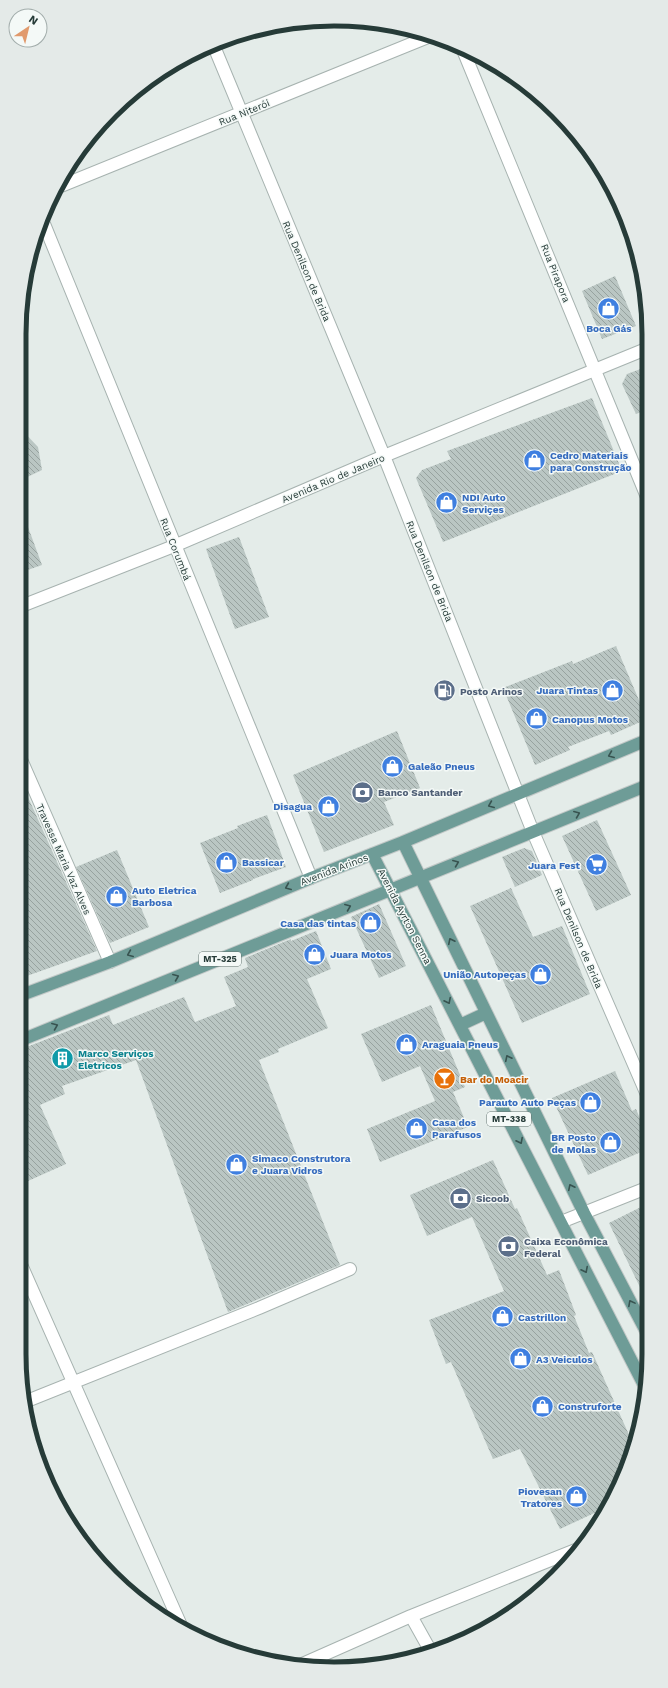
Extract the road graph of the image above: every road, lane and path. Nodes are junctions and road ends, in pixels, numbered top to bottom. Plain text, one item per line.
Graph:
1 (423, 39) edge
2 (215, 49) edge
3 (465, 56) edge
4 (242, 113) junction
5 (65, 184) edge
6 (45, 227) edge
7 (642, 350) edge
8 (596, 369) junction
9 (384, 456) junction
10 (642, 484) edge
11 (174, 546) junction
12 (26, 604) edge
13 (642, 742) edge
14 (26, 771) edge
15 (642, 787) edge
16 (517, 793) junction
17 (533, 832) junction
18 (403, 842) junction
19 (372, 854) junction
20 (420, 877) junction
21 (311, 878) junction
22 (391, 889) junction
23 (110, 962) junction
24 (26, 993) edge
25 (486, 1013) junction
26 (460, 1025) junction
27 (26, 1038) edge
28 (642, 1083) edge
29 (642, 1190) edge
30 (584, 1213) junction
31 (561, 1222) junction
32 (350, 1269) dead end
33 (26, 1276) edge
34 (642, 1324) edge
35 (641, 1378) edge
36 (72, 1383) junction
37 (30, 1400) edge
38 (569, 1552) edge
39 (411, 1616) junction
40 (179, 1620) edge
41 (429, 1647) edge
42 (310, 1661) edge

1 - 4 street, Rua Niterói
2 - 4 street, Rua Denilson de Brida
3 - 8 street, Rua Pirapora
4 - 5 street, Rua Niterói
4 - 9 street, Rua Denilson de Brida
6 - 11 street, Rua Corumbá
7 - 8 street, Avenida Rio de Janeiro
8 - 9 street, Avenida Rio de Janeiro
8 - 10 street, Rua Pirapora
9 - 11 street, Avenida Rio de Janeiro
9 - 16 street, Rua Denilson de Brida
11 - 12 street, Avenida Rio de Janeiro
11 - 21 street, Rua Corumbá
13 -> 16 main road, Avenida Arinos
14 - 23 street, Travessa Maria Vaz Alves
17 -> 15 main road, MT-325
16 - 17 street, Rua Denilson de Brida
16 -> 18 main road, Avenida Arinos
20 -> 17 main road, MT-325
17 - 28 street, Rua Denilson de Brida
18 - 19 main road, Avenida Arinos
18 - 20 main road, MT-338
19 - 21 main road, Avenida Arinos
19 - 22 main road, Avenida Ayrton Senna / MT-338
20 - 22 main road, MT-325
25 -> 20 main road, MT-338
21 -> 23 main road, Avenida Arinos
22 -> 26 main road, Avenida Ayrton Senna / MT-338
27 -> 22 main road, MT-325
23 - 24 main road, Avenida Arinos
25 - 26 main road
30 -> 25 main road, MT-338
26 -> 31 main road, Avenida Ayrton Senna / MT-338
29 - 30 street
30 - 31 street
34 -> 30 main road, MT-338
31 -> 35 main road, Avenida Ayrton Senna / MT-338
32 - 36 street
33 - 36 street
36 - 37 street
36 - 40 street
38 - 39 street
39 - 41 street
39 - 42 street

